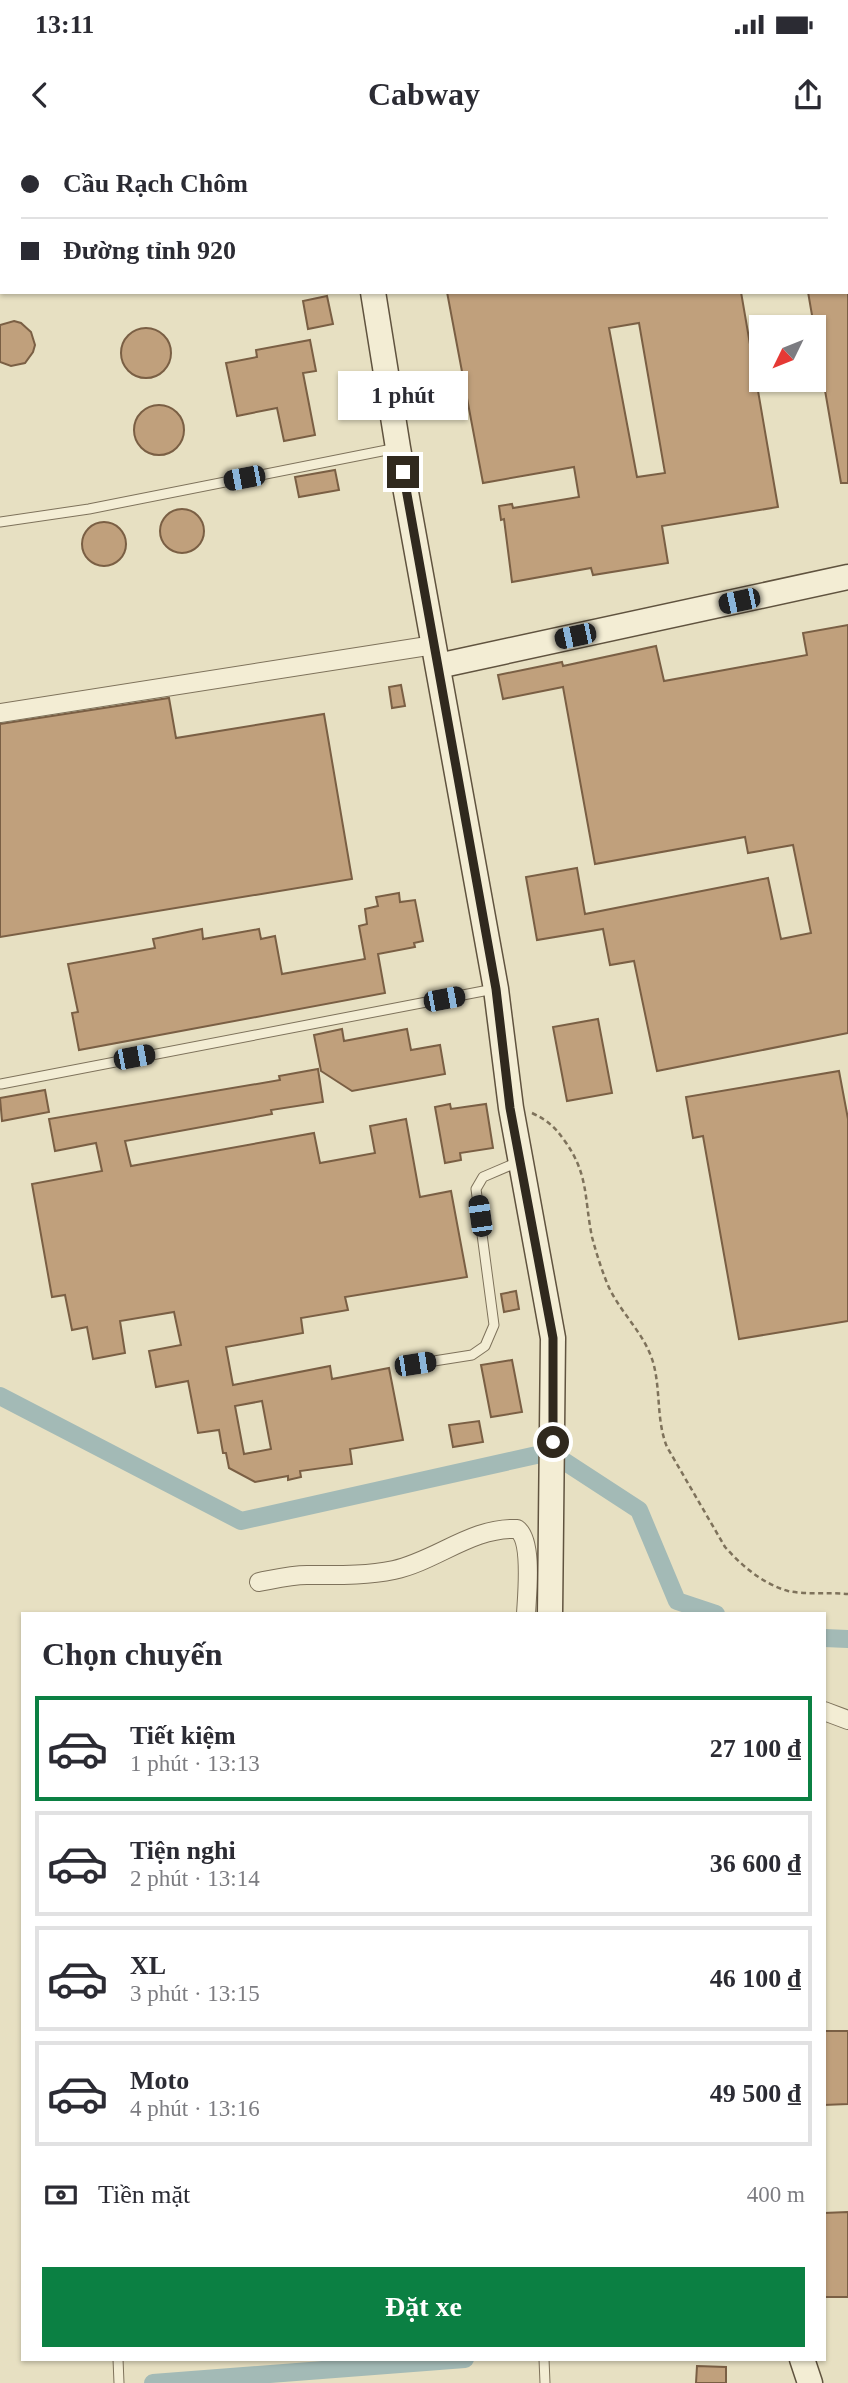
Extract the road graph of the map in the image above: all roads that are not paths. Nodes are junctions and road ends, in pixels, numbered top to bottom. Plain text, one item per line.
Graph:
1 (373, 294) edge
2 (398, 448) junction
3 (0, 522) edge
4 (848, 577) edge
5 (436, 656) junction
6 (0, 713) edge
7 (496, 989) junction
8 (1, 1084) edge
9 (520, 1161) junction
10 (415, 1364) dead end
11 (259, 1582) dead end
12 (526, 1612) edge
13 (550, 1612) edge
14 (826, 1712) edge
15 (848, 1720) edge
16 (118, 2361) edge
17 (544, 2361) edge
18 (803, 2361) edge
19 (119, 2383) edge
20 (545, 2383) edge
21 (810, 2383) edge

1 - 2 main road
2 - 3 lane
2 - 5 main road
4 - 5 main road
5 - 6 street
5 - 7 main road
7 - 8 lane
7 - 9 main road
9 - 10 lane
9 - 13 main road
11 - 12 street
14 - 15 street
16 - 19 lane
17 - 20 lane
18 - 21 main road

